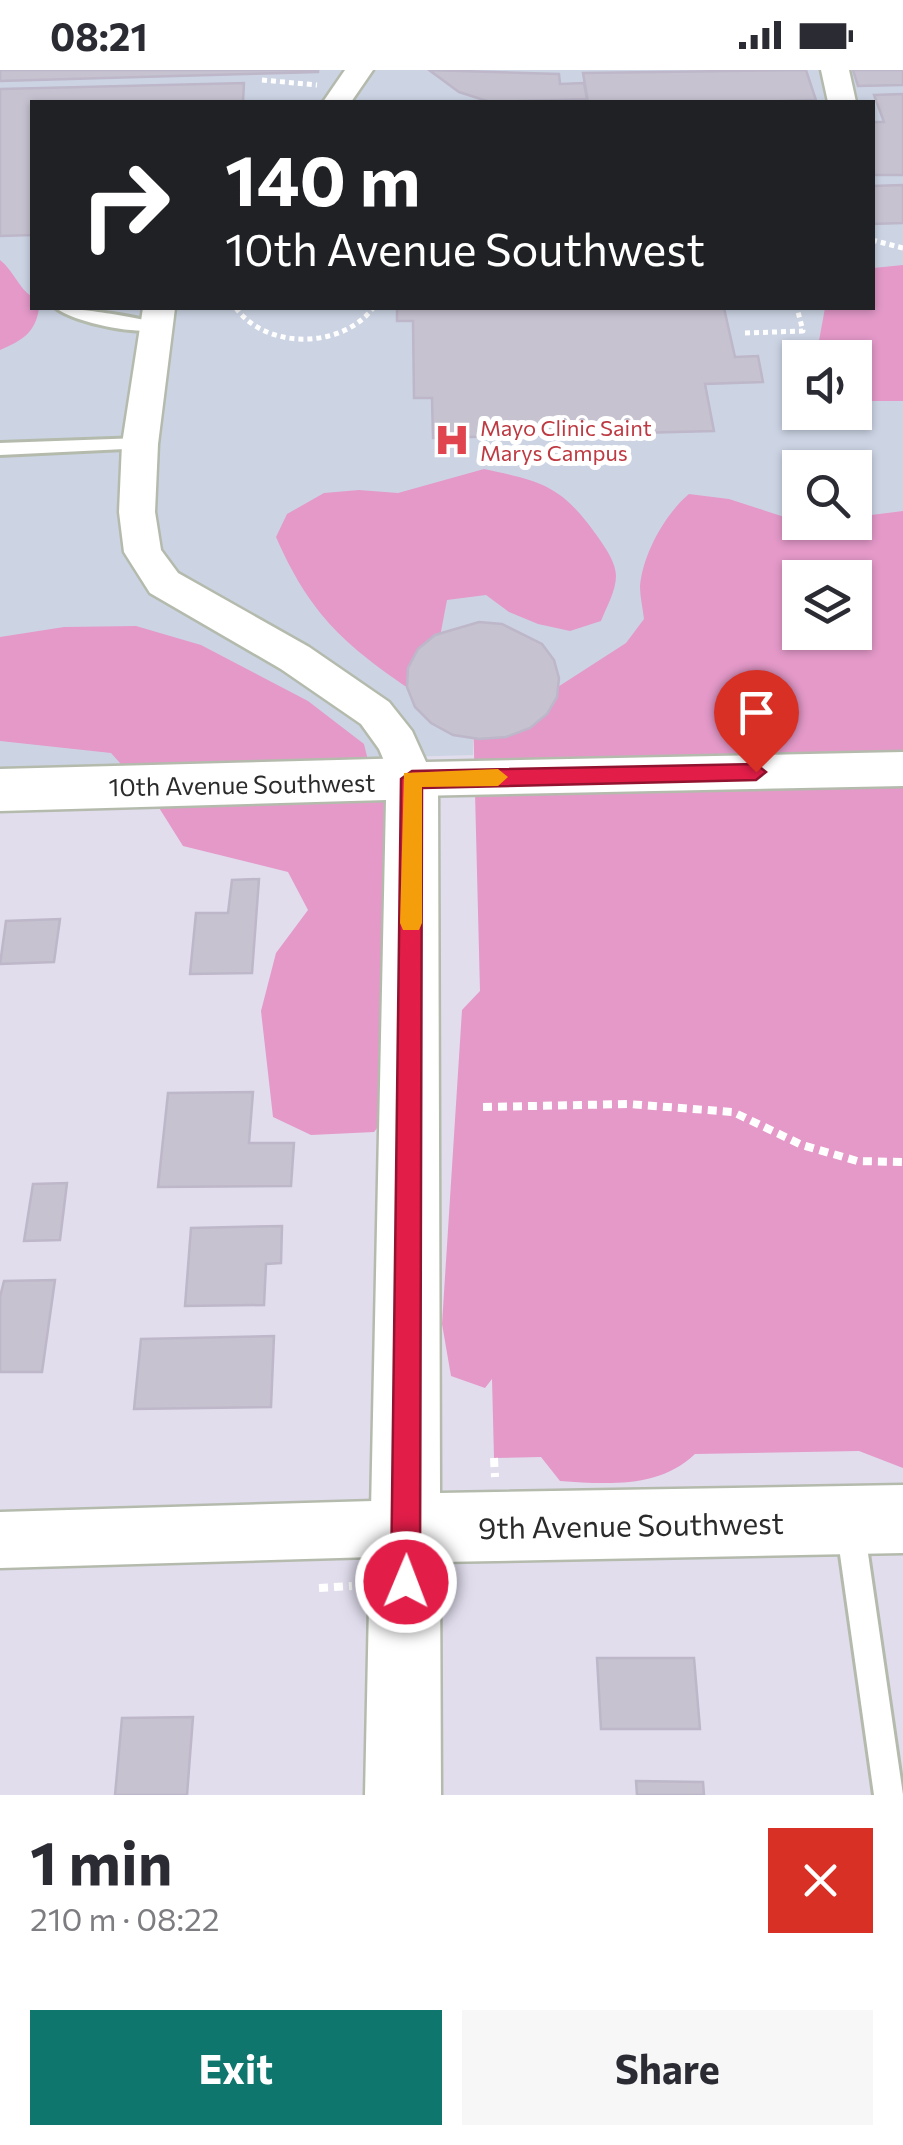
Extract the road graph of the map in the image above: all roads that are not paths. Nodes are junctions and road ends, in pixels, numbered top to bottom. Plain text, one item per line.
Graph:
1 (359, 70) edge
2 (835, 70) edge
3 (327, 94) edge
4 (842, 100) edge
5 (70, 310) edge
6 (157, 317) edge
7 (140, 444) junction
8 (0, 449) edge
9 (903, 769) edge
10 (412, 779) junction
11 (0, 790) edge
12 (876, 1519) edge
13 (406, 1528) junction
14 (0, 1540) edge
15 (402, 1795) edge
16 (889, 1795) edge

1 - 3 street
2 - 4 street
5 - 6 lane
6 - 7 street
7 - 8 lane
7 - 10 street
9 - 10 street, 10th Avenue Southwest
10 - 11 street, 10th Avenue Southwest
10 - 13 street
12 - 13 street, 9th Avenue Southwest
12 - 16 lane
13 - 14 street, 9th Avenue Southwest
13 - 15 street

